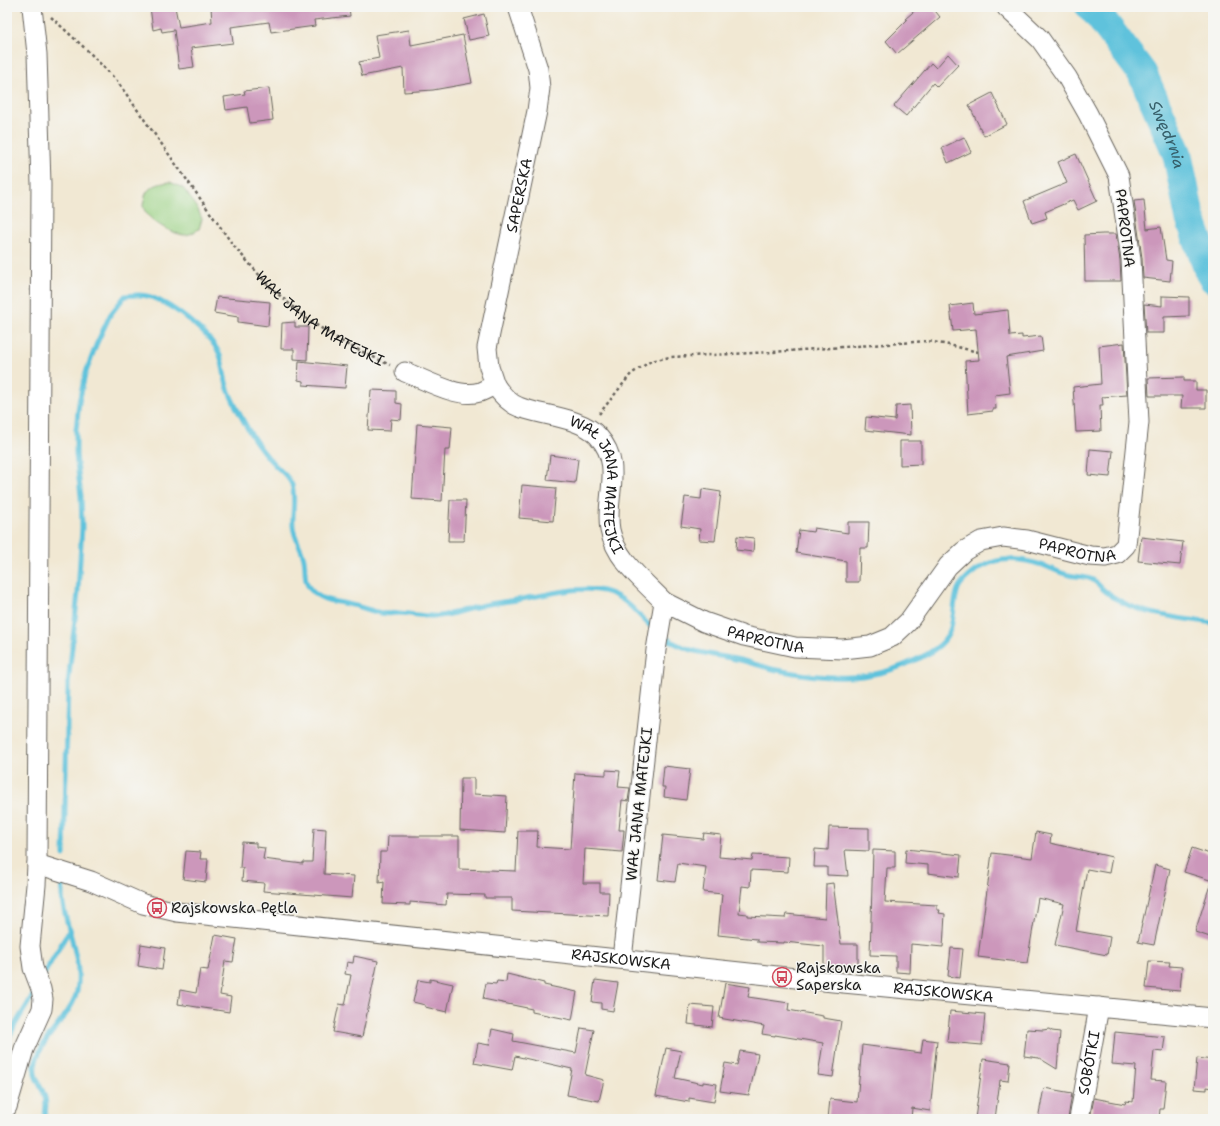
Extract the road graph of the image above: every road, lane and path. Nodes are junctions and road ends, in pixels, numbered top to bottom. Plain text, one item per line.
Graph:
1 (32, 7) edge
2 (518, 7) edge
3 (1006, 7) edge
4 (50, 17) dead end
5 (978, 352) dead end
6 (405, 372) joint
7 (495, 385) junction
8 (589, 429) junction
9 (662, 610) junction
10 (37, 864) junction
11 (622, 959) junction
12 (1099, 1006) junction
13 (1213, 1018) edge
14 (7, 1107) edge
15 (1078, 1119) edge

1 - 10 street
2 - 7 street, SAPERSKA
3 - 9 street, PAPROTNA
4 - 6 path, WAŁ JANA MATEJKI
5 - 8 path
6 - 7 street, WAŁ JANA MATEJKI
7 - 8 street, WAŁ JANA MATEJKI
8 - 9 street, WAŁ JANA MATEJKI
9 - 11 street, WAŁ JANA MATEJKI
10 - 11 street, RAJSKOWSKA
10 - 14 street
11 - 12 street, RAJSKOWSKA
12 - 13 street, RAJSKOWSKA
12 - 15 street, SOBÓTKI

